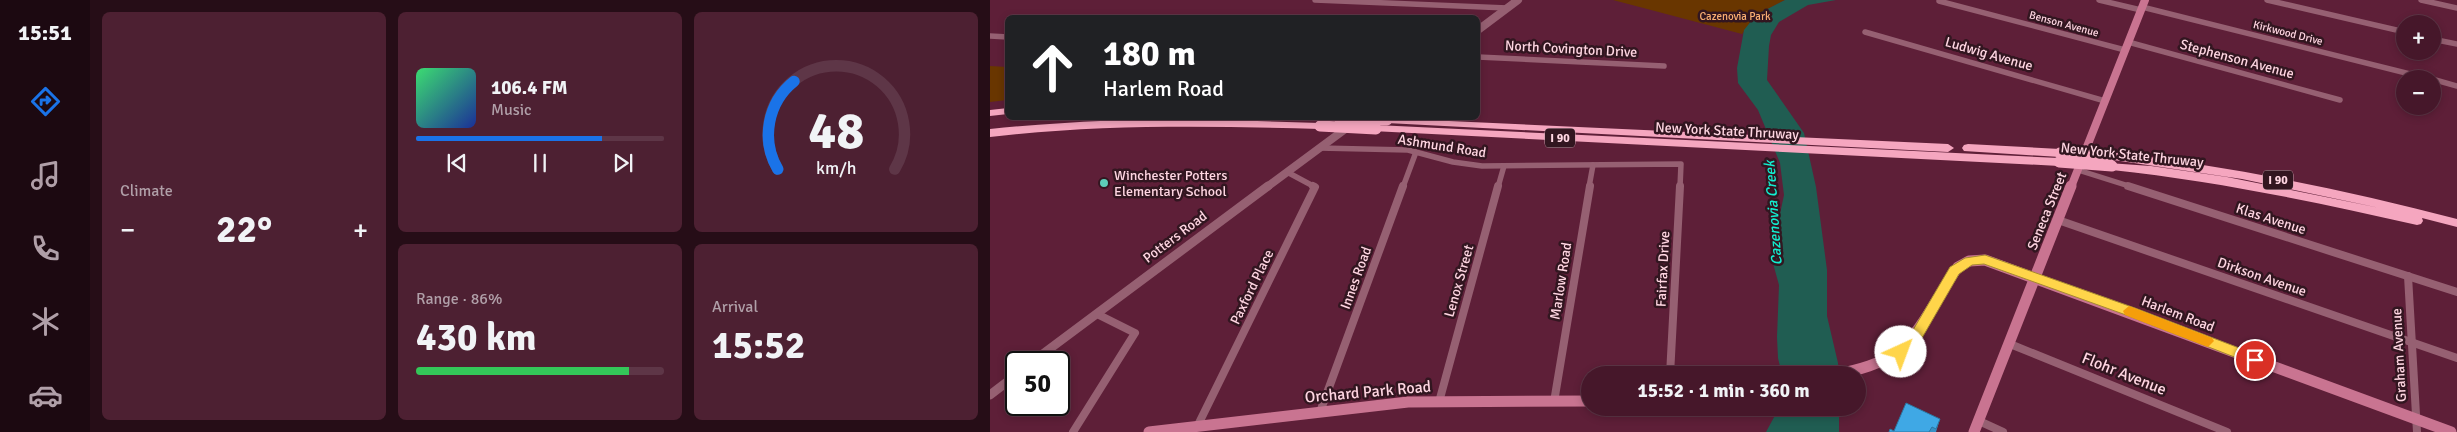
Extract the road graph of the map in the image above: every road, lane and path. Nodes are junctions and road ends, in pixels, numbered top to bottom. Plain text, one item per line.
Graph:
1 (1315, 0) edge
2 (1518, 0) edge
3 (2099, 0) edge
4 (2267, 0) edge
5 (2421, 0) edge
6 (1357, 1) edge
7 (1939, 1) edge
8 (2143, 6) edge
9 (1508, 8) junction
10 (2457, 8) edge
11 (1480, 29) edge
12 (2396, 30) edge
13 (1865, 32) dead end
14 (990, 36) edge
15 (1005, 37) edge
16 (2441, 41) edge
17 (2457, 44) edge
18 (2127, 46) junction
19 (1480, 57) edge
20 (1664, 66) dead end
21 (2396, 70) edge
22 (2441, 82) edge
23 (2457, 86) edge
24 (2340, 100) dead end
25 (2105, 101) junction
26 (1005, 111) edge
27 (990, 113) edge
28 (1041, 120) edge
29 (1357, 120) edge
30 (1387, 120) edge
31 (1475, 120) edge
32 (1103, 123) junction
33 (990, 124) edge
34 (1499, 124) junction
35 (990, 133) edge
36 (990, 139) edge
37 (1817, 146) junction
38 (1319, 148) junction
39 (1416, 152) junction
40 (2112, 161) junction
41 (1681, 164) joint
42 (1593, 165) junction
43 (1504, 166) junction
44 (2078, 170) junction
45 (1287, 172) junction
46 (2058, 220) junction
47 (2457, 223) edge
48 (2457, 231) edge
49 (2408, 276) junction
50 (2035, 277) junction
51 (2457, 292) edge
52 (1097, 314) junction
53 (2413, 343) junction
54 (2010, 344) junction
55 (1047, 351) edge
56 (2457, 358) edge
57 (1670, 366) edge
58 (1866, 368) edge
59 (1005, 383) edge
60 (990, 395) edge
61 (1581, 401) edge
62 (1439, 402) junction
63 (1554, 402) junction
64 (1320, 412) junction
65 (2416, 419) junction
66 (1979, 421) junction
67 (1197, 426) junction
68 (1073, 432) edge
69 (1149, 432) edge
70 (1974, 432) edge
71 (2003, 432) edge
72 (2227, 432) edge
73 (2417, 432) edge
74 (2451, 432) edge

1 - 6 street
2 - 9 street
3 - 8 street, Kirkwood Drive
4 - 12 street
5 - 10 street
6 - 9 street
7 - 18 street, Benson Avenue
8 - 18 main road, Seneca Street
8 - 21 street, Kirkwood Drive
9 - 11 street
13 - 25 street, Ludwig Avenue
14 - 15 street
16 - 17 street
18 - 24 street, Stephenson Avenue
18 - 25 main road, Seneca Street
19 - 20 street, North Covington Drive
22 - 23 street, Kirkwood Drive
25 - 44 main road, Seneca Street
26 - 27 highway
28 - 33 highway
29 - 38 street, Potters Road
30 - 34 highway, New York State Thruway / I 90, bridge
31 - 34 highway
32 - 35 highway, New York State Thruway / I 90
32 - 36 highway
32 - 37 highway, New York State Thruway / I 90, bridge
34 - 37 highway, New York State Thruway / I 90
37 - 40 highway, New York State Thruway / I 90, bridge
38 - 39 street, Ashmund Road
38 - 45 street, Potters Road
39 - 43 street, Ashmund Road
39 - 64 street, Innes Road
40 - 47 highway, New York State Thruway / I 90
40 - 48 highway, New York State Thruway / I 90
41 - 42 street, Ashmund Road
41 - 57 street, Fairfax Drive
42 - 43 street, Ashmund Road
42 - 63 street, Marlow Road
43 - 62 street, Lenox Street
44 - 46 main road, Seneca Street
44 - 49 street, Klas Avenue
45 - 52 street, Potters Road
45 - 67 street, Paxford Place
46 - 50 main road, Seneca Street
46 - 53 street, Dirkson Avenue
49 - 51 street, Klas Avenue
49 - 53 street, Graham Avenue
50 - 54 main road, Seneca Street
50 - 58 main road
50 - 65 main road, Harlem Road
52 - 55 street, Potters Road
52 - 68 street
53 - 56 street, Dirkson Avenue
53 - 65 street, Graham Avenue
54 - 66 main road, Seneca Street
54 - 72 street, Flohr Avenue
59 - 60 street
61 - 63 main road, Orchard Park Road
62 - 63 main road, Orchard Park Road
62 - 64 main road, Orchard Park Road
64 - 67 main road, Orchard Park Road
65 - 73 street, Graham Avenue
65 - 74 main road, Harlem Road
66 - 70 main road, Seneca Street
66 - 71 street
67 - 69 main road, Orchard Park Road

